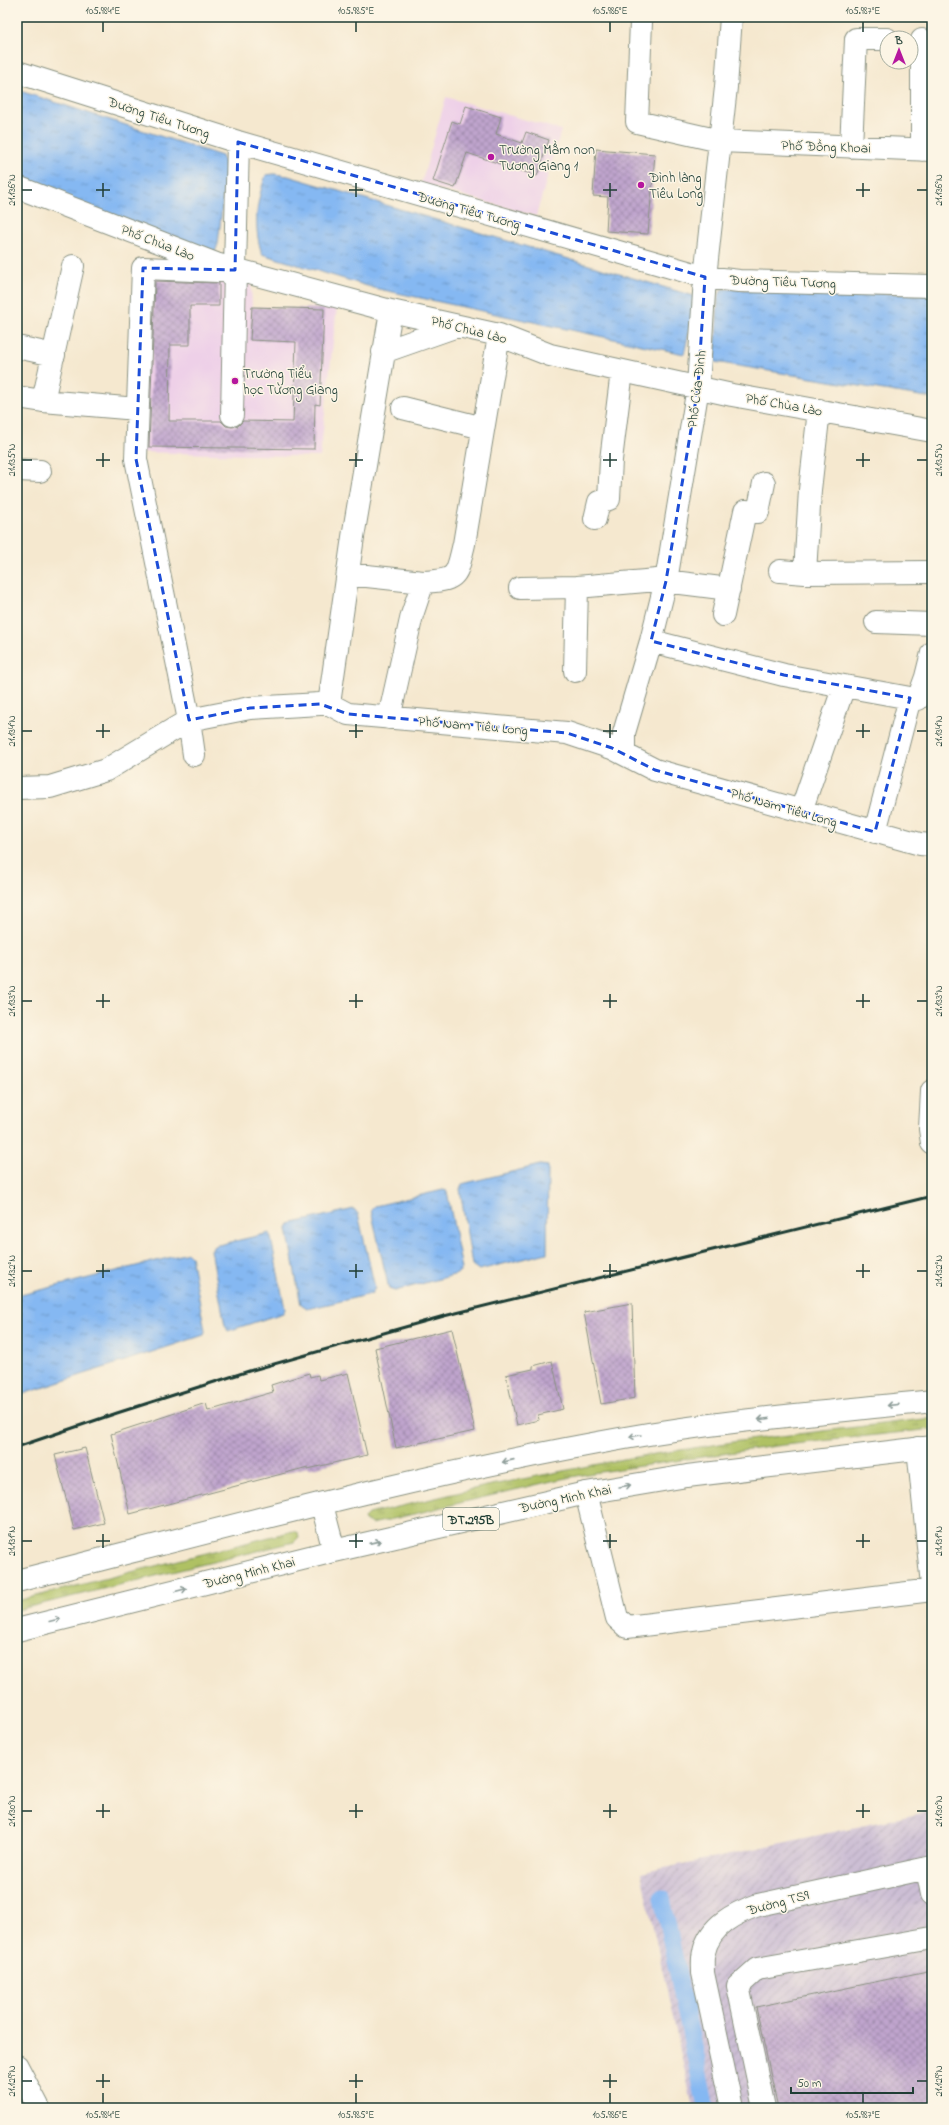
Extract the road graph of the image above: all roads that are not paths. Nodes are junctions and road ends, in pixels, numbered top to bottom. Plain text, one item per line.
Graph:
1 (731, 17) edge
2 (641, 22) dead end
3 (879, 39) edge
4 (922, 40) edge
5 (17, 72) edge
6 (720, 141) junction
7 (238, 142) junction
8 (852, 147) junction
9 (927, 150) edge
10 (17, 187) edge
11 (73, 266) dead end
12 (235, 270) junction
13 (705, 277) junction
14 (932, 286) edge
15 (391, 311) junction
16 (457, 326) junction
17 (499, 335) junction
18 (17, 347) edge
19 (383, 352) junction
20 (54, 355) junction
21 (622, 371) junction
22 (698, 387) junction
23 (17, 397) edge
24 (43, 401) junction
25 (403, 408) dead end
26 (137, 409) junction
27 (818, 410) junction
28 (232, 415) dead end
29 (483, 428) junction
30 (932, 431) edge
31 (17, 470) edge
32 (40, 471) dead end
33 (764, 483) dead end
34 (595, 519) dead end
35 (780, 571) dead end
36 (932, 572) edge
37 (805, 573) junction
38 (348, 574) junction
39 (666, 581) junction
40 (423, 582) junction
41 (577, 587) junction
42 (520, 588) dead end
43 (729, 589) junction
44 (723, 615) dead end
45 (876, 622) dead end
46 (932, 624) edge
47 (651, 641) junction
48 (932, 653) edge
49 (575, 672) dead end
50 (844, 686) junction
51 (910, 698) junction
52 (329, 704) junction
53 (389, 718) junction
54 (189, 720) junction
55 (624, 754) junction
56 (194, 755) dead end
57 (17, 788) edge
58 (800, 811) junction
59 (875, 832) junction
60 (932, 845) edge
61 (932, 1091) edge
62 (932, 1143) edge
63 (932, 1401) edge
64 (925, 1448) edge
65 (586, 1493) junction
66 (322, 1505) junction
67 (334, 1551) junction
68 (17, 1581) edge
69 (932, 1585) edge
70 (932, 1590) edge
71 (17, 1630) edge
72 (929, 1868) edge
73 (932, 1894) edge
74 (932, 1938) edge
75 (17, 2066) edge
76 (39, 2108) edge
77 (732, 2108) edge
78 (764, 2108) edge

1 - 6 street, Phố Cửa Đình
2 - 6 street, Phố Đồng Khoai
3 - 8 street
4 - 9 street
5 - 7 street, Đường Tiêu Tương
6 - 8 street, Phố Đồng Khoai
6 - 13 street, Phố Cửa Đình
7 - 12 street
7 - 13 street, Đường Tiêu Tương
8 - 9 street, Phố Đồng Khoai
10 - 12 street, Phố Chùa Lào
11 - 20 street
12 - 15 street, Phố Chùa Lào
12 - 26 street
12 - 28 street
13 - 14 street, Đường Tiêu Tương
13 - 22 street, Phố Cửa Đình
15 - 16 street, Phố Chùa Lào
15 - 19 street
16 - 17 street, Phố Chùa Lào
16 - 19 street
17 - 21 street, Phố Chùa Lào
17 - 29 street
18 - 20 street
19 - 38 street
20 - 24 street
21 - 22 street, Phố Chùa Lào
21 - 34 street
22 - 27 street, Phố Chùa Lào
22 - 39 street, Phố Cửa Đình
23 - 24 street
24 - 26 street
25 - 29 street
26 - 54 street
27 - 30 street, Phố Chùa Lào
27 - 37 street
29 - 40 street
31 - 32 street
33 - 43 street
35 - 37 street
36 - 37 street
38 - 40 street
38 - 52 street
39 - 41 street
39 - 43 street
39 - 47 street, Phố Cửa Đình
40 - 53 street
41 - 42 street
41 - 49 street
43 - 44 street
45 - 46 street
47 - 50 street
47 - 55 street, Phố Cửa Đình
48 - 51 street
50 - 51 street
50 - 58 street
51 - 59 street
52 - 53 street, Phố Nam Tiêu Long
52 - 54 street, Phố Nam Tiêu Long
53 - 55 street, Phố Nam Tiêu Long
54 - 56 street
54 - 57 street, Phố Nam Tiêu Long
55 - 58 street, Phố Nam Tiêu Long
58 - 59 street, Phố Nam Tiêu Long
59 - 60 street, Phố Nam Tiêu Long
61 - 62 street
63 -> 66 street
65 -> 64 street, Đường Minh Khai / ĐT.295B
64 - 69 street
67 -> 65 street, Đường Minh Khai / ĐT.295B
65 - 70 street
66 - 67 street
66 - 68 street
71 -> 67 street, Đường Minh Khai / ĐT.295B
72 - 73 street
72 - 77 street, Đường TS9
74 - 78 street
75 - 76 street

